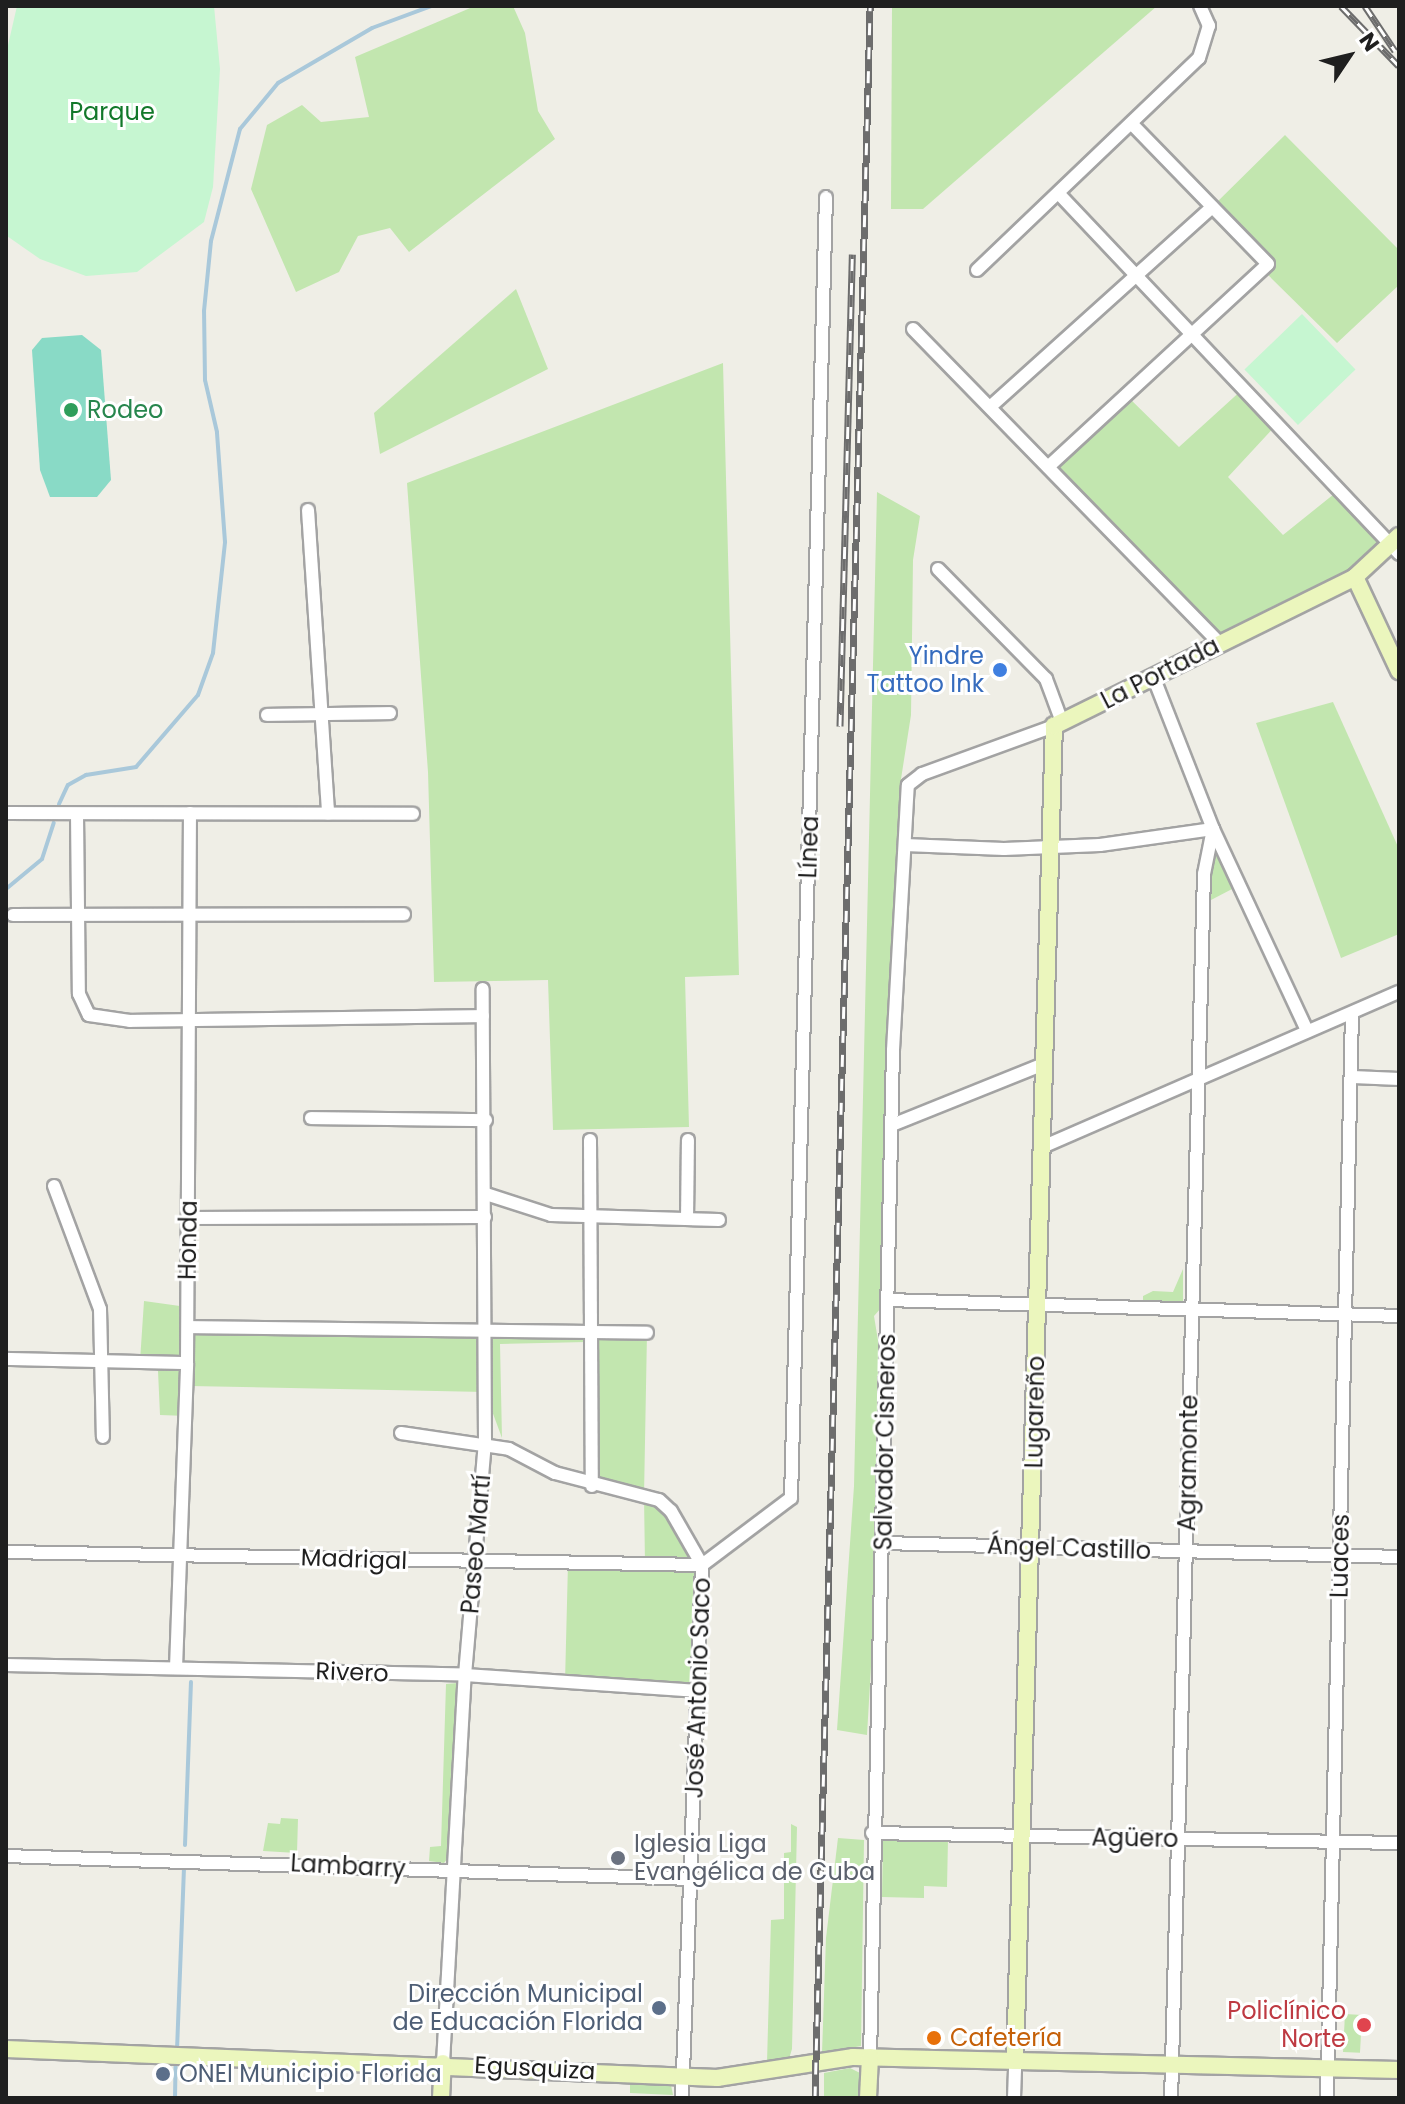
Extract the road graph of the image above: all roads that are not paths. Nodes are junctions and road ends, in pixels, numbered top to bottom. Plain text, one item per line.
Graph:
1 (1200, 6) edge
2 (1133, 125) junction
3 (1060, 195) junction
4 (826, 197) dead end
5 (1212, 207) junction
6 (977, 270) dead end
7 (1137, 275) junction
8 (913, 329) dead end
9 (1192, 332) junction
10 (990, 407) junction
11 (1048, 467) junction
12 (308, 510) dead end
13 (1396, 545) edge
14 (938, 569) dead end
15 (1355, 577) junction
16 (1219, 643) junction
17 (1399, 671) edge
18 (1153, 676) junction
19 (390, 713) dead end
20 (323, 714) junction
21 (267, 715) dead end
22 (1058, 724) junction
23 (908, 785) joint
24 (6, 813) edge
25 (190, 813) junction
26 (328, 813) junction
27 (77, 814) junction
28 (413, 814) dead end
29 (1213, 829) junction
30 (905, 845) junction
31 (1047, 847) junction
32 (191, 914) junction
33 (404, 914) dead end
34 (13, 915) dead end
35 (78, 916) junction
36 (483, 989) dead end
37 (1399, 992) edge
38 (1352, 1013) junction
39 (483, 1016) junction
40 (192, 1021) junction
41 (1307, 1031) junction
42 (1044, 1064) junction
43 (1353, 1077) junction
44 (1399, 1079) edge
45 (1200, 1081) junction
46 (311, 1118) dead end
47 (486, 1120) junction
48 (892, 1125) junction
49 (590, 1140) dead end
50 (688, 1140) dead end
51 (1042, 1147) junction
52 (54, 1186) dead end
53 (486, 1194) junction
54 (485, 1217) junction
55 (591, 1217) junction
56 (188, 1218) junction
57 (687, 1219) junction
58 (719, 1220) dead end
59 (888, 1300) junction
60 (1037, 1305) junction
61 (1191, 1312) junction
62 (1346, 1315) junction
63 (1399, 1316) edge
64 (188, 1327) junction
65 (590, 1331) junction
66 (486, 1332) junction
67 (647, 1333) dead end
68 (6, 1359) edge
69 (103, 1359) junction
70 (187, 1363) junction
71 (401, 1433) dead end
72 (103, 1437) dead end
73 (485, 1442) junction
74 (592, 1486) junction
75 (883, 1543) junction
76 (1032, 1547) junction
77 (1187, 1551) junction
78 (6, 1552) edge
79 (180, 1553) junction
80 (1340, 1555) junction
81 (1399, 1557) edge
82 (474, 1563) junction
83 (702, 1565) junction
84 (6, 1665) edge
85 (176, 1668) junction
86 (465, 1675) junction
87 (698, 1691) junction
88 (872, 1833) junction
89 (1021, 1836) junction
90 (1178, 1839) junction
91 (1333, 1841) junction
92 (1399, 1843) edge
93 (6, 1856) edge
94 (455, 1872) junction
95 (691, 1879) junction
96 (6, 2049) edge
97 (870, 2057) junction
98 (1015, 2061) junction
99 (443, 2063) junction
100 (1172, 2065) junction
101 (1327, 2068) junction
102 (1399, 2070) edge
103 (683, 2077) junction
104 (441, 2098) edge
105 (682, 2098) edge
106 (868, 2098) edge
107 (1014, 2098) edge
108 (1171, 2098) edge
109 (1327, 2098) edge

1 - 2 street
2 - 3 street
2 - 5 street
3 - 6 street
3 - 7 street
4 - 83 street, Línea
5 - 7 street
5 - 9 street
7 - 9 street
7 - 10 street
8 - 10 street
9 - 11 street
9 - 13 street
10 - 11 street
11 - 16 street
12 - 20 street
13 - 15 street, La Portada
14 - 22 street
15 - 16 street, La Portada
15 - 17 street
16 - 18 street, La Portada
18 - 22 street, La Portada
18 - 29 street
19 - 20 street
20 - 21 street
20 - 26 street
22 - 23 street, La Portada
22 - 31 street, Lugareño
23 - 30 street, Salvador Cisneros
24 - 27 street
25 - 26 street
25 - 27 street
25 - 32 street, Honda
26 - 28 street
27 - 35 street
29 - 31 street
29 - 41 street
29 - 45 street, Agramonte
30 - 31 street
30 - 48 street, Salvador Cisneros
31 - 42 street, Lugareño
32 - 33 street
32 - 35 street
32 - 40 street, Honda
34 - 35 street
35 - 40 street
36 - 39 street, Paseo Martí
37 - 38 street
38 - 41 street
38 - 43 street, Luaces
39 - 40 street
39 - 47 street, Paseo Martí
40 - 56 street, Honda
41 - 45 street
42 - 48 street
42 - 51 street, Lugareño
43 - 44 street
43 - 62 street, Luaces
45 - 51 street
45 - 61 street, Agramonte
46 - 47 street
47 - 53 street, Paseo Martí
48 - 59 street, Salvador Cisneros
49 - 55 street
50 - 57 street
51 - 60 street, Lugareño
52 - 69 street
53 - 54 street, Paseo Martí
53 - 55 street
54 - 56 street
54 - 66 street, Paseo Martí
55 - 57 street
55 - 65 street
56 - 64 street, Honda
57 - 58 street
59 - 60 street
59 - 75 street, Salvador Cisneros
60 - 61 street
60 - 76 street, Lugareño
61 - 62 street
61 - 77 street, Agramonte
62 - 63 street
62 - 80 street, Luaces
64 - 66 street
64 - 70 street, Honda
65 - 66 street
65 - 67 street
65 - 74 street
66 - 73 street, Paseo Martí
68 - 69 street
69 - 70 street
69 - 72 street
70 - 79 street, Honda
71 - 73 street
73 - 74 street
73 - 82 street, Paseo Martí
74 - 83 street
75 - 76 street, Ángel Castillo
75 - 88 street, Salvador Cisneros
76 - 77 street, Ángel Castillo
76 - 89 street, Lugareño
77 - 80 street, Ángel Castillo
77 - 90 street, Agramonte
78 - 79 street, Madrigal
79 - 82 street, Madrigal
79 - 85 street, Honda
80 - 81 street, Ángel Castillo
80 - 91 street, Luaces
82 - 83 street, Madrigal
82 - 86 street, Paseo Martí
83 - 87 street, José Antonio Saco
84 - 85 street, Rivero
85 - 86 street, Rivero
86 - 87 street, Rivero
86 - 94 street, Paseo Martí
87 - 95 street, José Antonio Saco
88 - 89 street, Agüero
88 - 97 street, Salvador Cisneros
89 - 90 street, Agüero
89 - 98 street, Lugareño
90 - 91 street, Agüero
90 - 100 street, Agramonte
91 - 92 street, Agüero
91 - 101 street, Luaces
93 - 94 street, Lambarry
94 - 95 street, Lambarry
94 - 99 street, Paseo Martí
95 - 103 street, José Antonio Saco
96 - 99 street, Egusquiza
97 - 98 street, Egusquiza
97 - 103 street, Egusquiza
97 - 106 street, Salvador Cisneros
98 - 100 street, Egusquiza
98 - 107 street, Lugareño
99 - 103 street, Egusquiza
99 - 104 street, Paseo Martí
100 - 101 street, Egusquiza
100 - 108 street, Agramonte
101 - 102 street, Egusquiza
101 - 109 street, Luaces
103 - 105 street, José Antonio Saco

